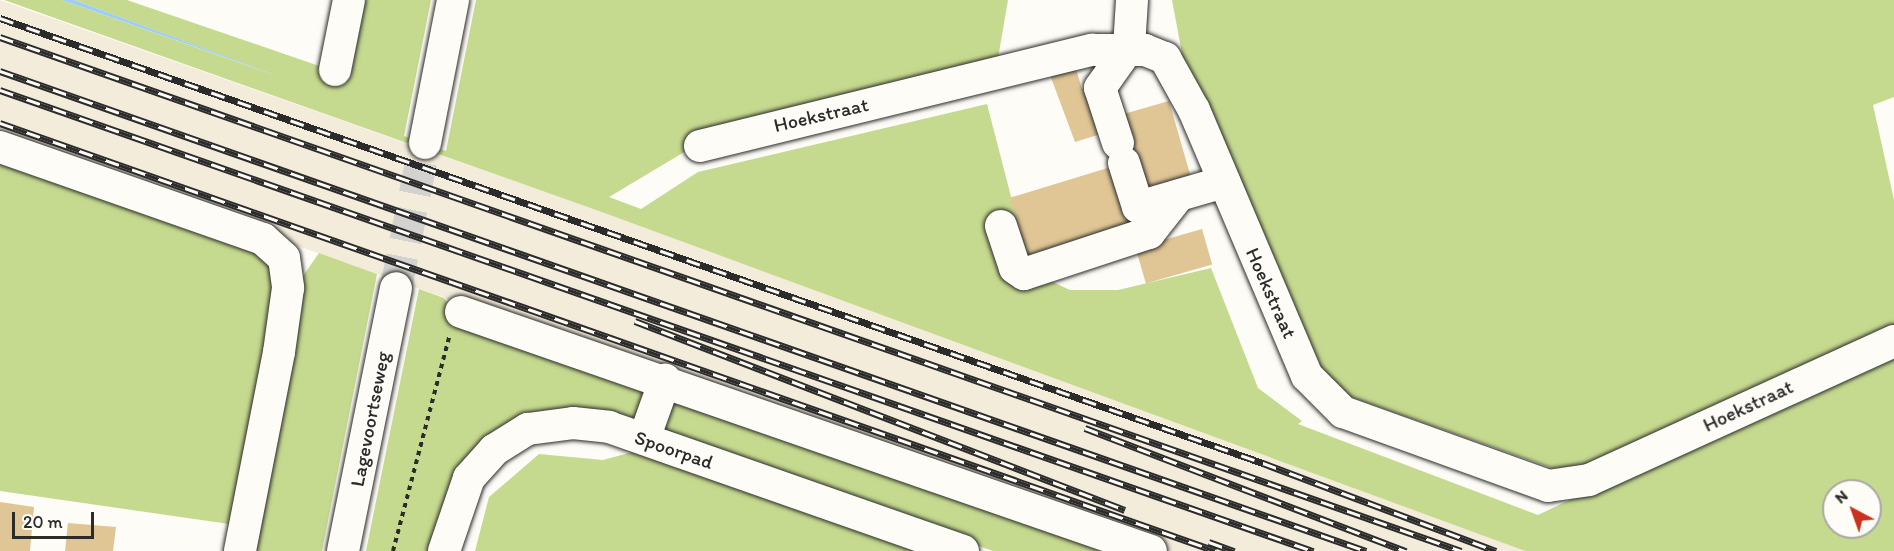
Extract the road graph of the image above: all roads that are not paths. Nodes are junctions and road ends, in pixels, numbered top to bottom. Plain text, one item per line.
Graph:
1 (348, 0) edge
2 (453, 0) edge
3 (1132, 0) edge
4 (1129, 47) junction
5 (335, 70) dead end
6 (425, 143) tunnel mouth
7 (700, 146) dead end
8 (0, 147) edge
9 (1224, 182) junction
10 (1179, 195) junction
11 (1001, 226) dead end
12 (396, 288) tunnel mouth
13 (456, 320) road end
14 (1894, 341) edge
15 (665, 380) junction
16 (644, 439) junction
17 (240, 551) edge
18 (343, 551) edge
19 (444, 551) edge
20 (963, 551) edge
21 (1151, 551) edge

1 - 5 street
2 - 6 street
3 - 4 street
4 - 7 street, Hoekstraat
4 - 9 street, Hoekstraat
4 - 10 street
8 - 17 street
9 - 10 street
9 - 14 street, Hoekstraat
10 - 11 street
12 - 18 street, Lagevoortseweg
13 - 15 street
15 - 16 street
15 - 21 street
16 - 19 street, Spoorpad
16 - 20 street, Spoorpad

